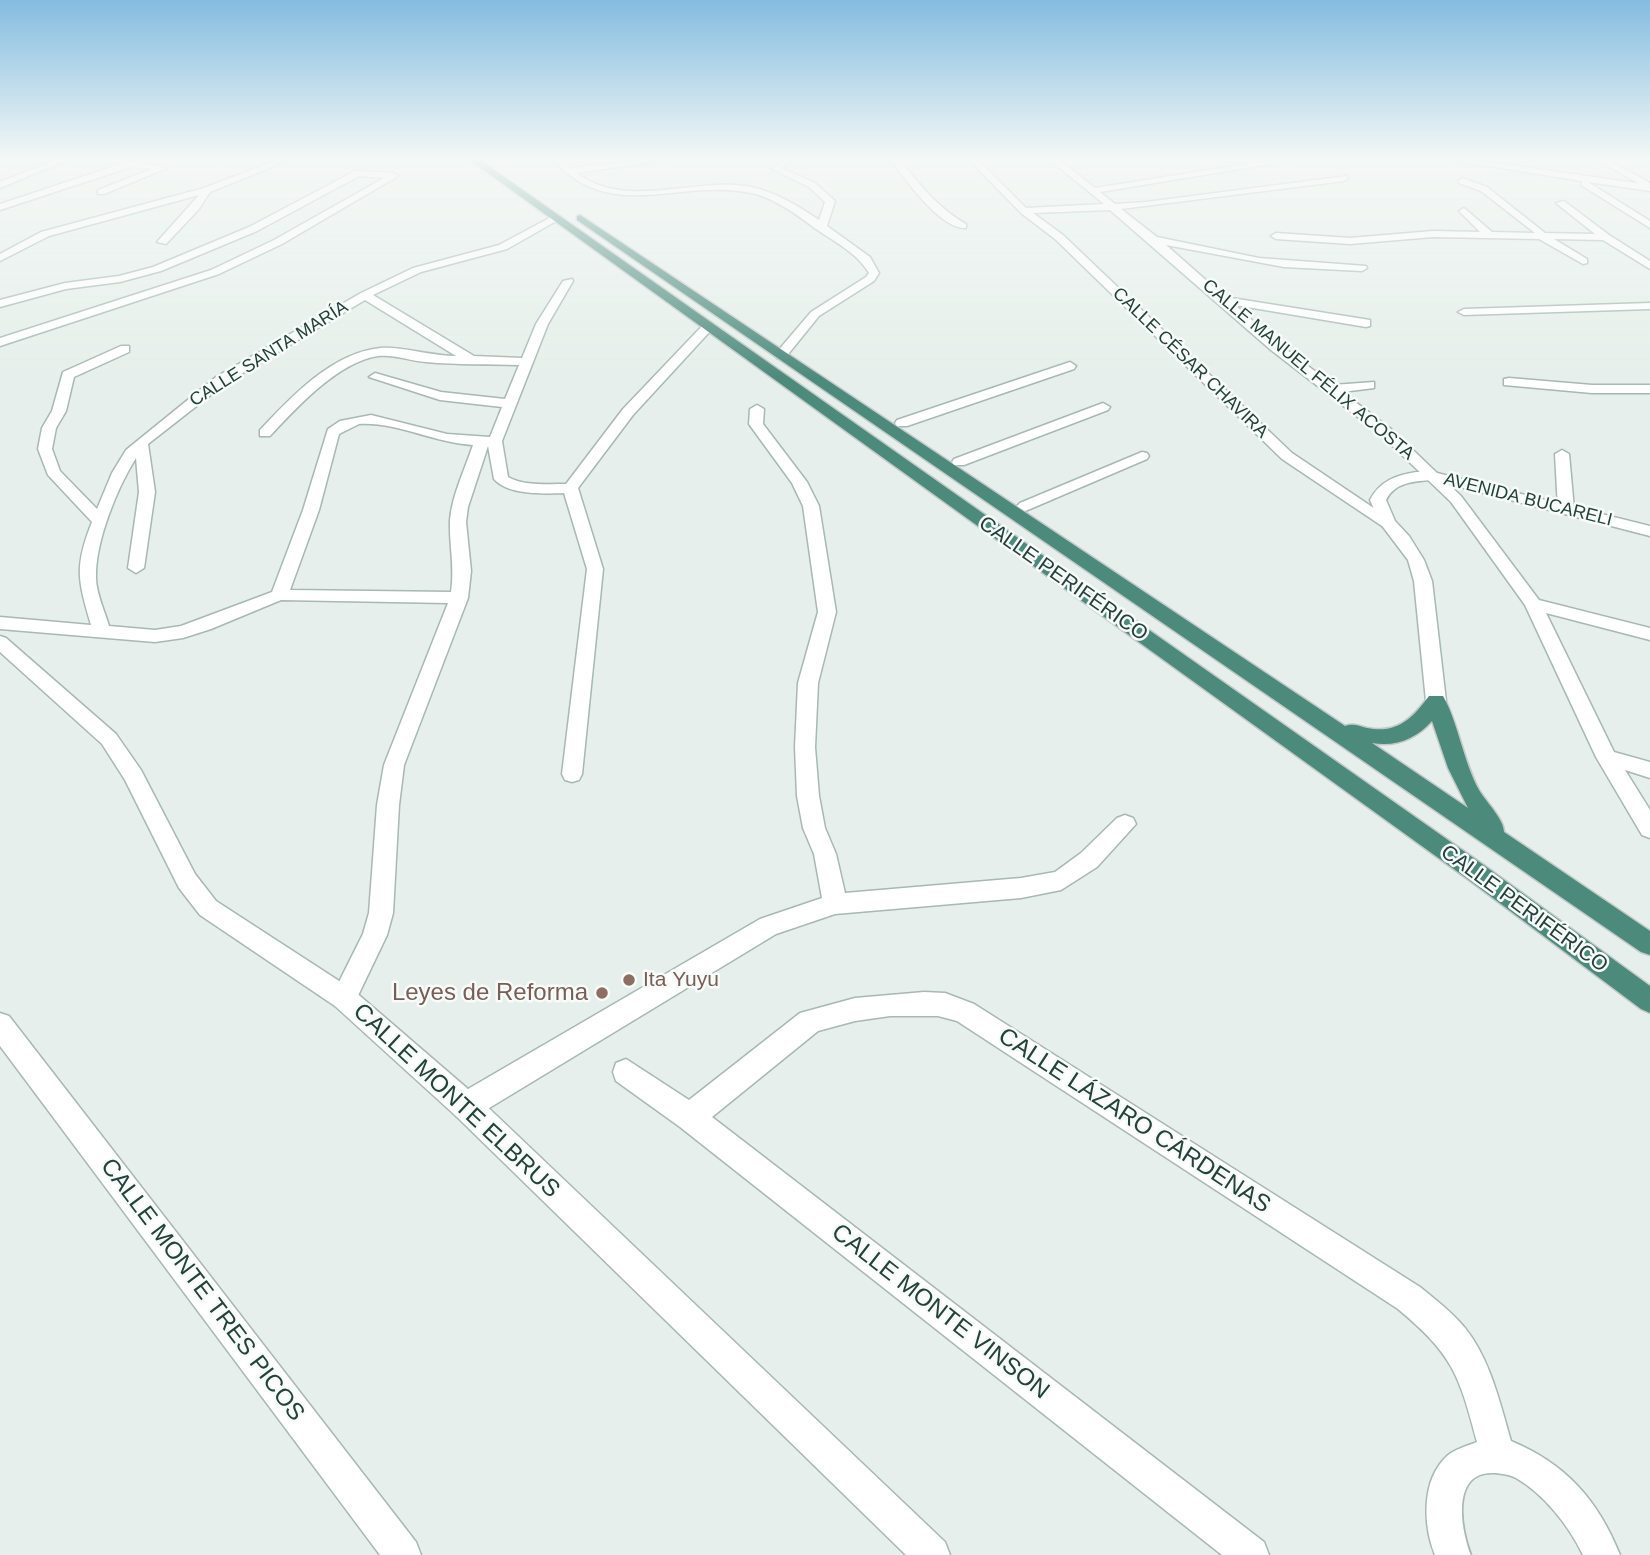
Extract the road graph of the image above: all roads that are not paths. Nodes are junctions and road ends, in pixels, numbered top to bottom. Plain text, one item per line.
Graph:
1 (51, 233) edge
2 (171, 233) edge
3 (242, 233) edge
4 (295, 233) edge
5 (529, 233) edge
6 (575, 233) edge
7 (602, 233) edge
8 (828, 233) edge
9 (1053, 233) edge
10 (1145, 233) edge
11 (1540, 233) edge
12 (1599, 233) edge
13 (46, 234) joint
14 (1488, 234) joint
15 (1276, 236) dead end
16 (1543, 237) junction
17 (1605, 237) junction
18 (1153, 239) junction
19 (162, 242) dead end
20 (0, 258) edge
21 (1583, 261) dead end
22 (1650, 266) edge
23 (1363, 268) dead end
24 (568, 281) dead end
25 (365, 295) junction
26 (1221, 299) junction
27 (0, 304) edge
28 (1650, 306) edge
29 (1464, 313) dead end
30 (1366, 323) dead end
31 (708, 327) junction
32 (0, 342) edge
33 (125, 349) dead end
34 (781, 355) junction
35 (471, 360) junction
36 (528, 362) junction
37 (1070, 366) dead end
38 (375, 377) dead end
39 (1509, 382) dead end
40 (1368, 385) dead end
41 (1329, 389) junction
42 (1650, 389) edge
43 (509, 404) junction
44 (853, 405) junction
45 (1104, 407) dead end
46 (757, 409) dead end
47 (902, 423) junction
48 (265, 433) dead end
49 (489, 441) junction
50 (141, 443) junction
51 (1562, 454) dead end
52 (1142, 456) dead end
53 (959, 462) junction
54 (1433, 476) junction
55 (570, 488) junction
56 (1025, 506) junction
57 (1566, 509) junction
58 (99, 520) junction
59 (1388, 523) junction
60 (1650, 531) edge
61 (136, 568) dead end
62 (1102, 573) junction
63 (279, 595) junction
64 (458, 598) junction
65 (1532, 604) junction
66 (0, 623) edge
67 (102, 632) junction
68 (1650, 634) edge
69 (0, 642) edge
70 (1436, 701) junction
71 (1333, 724) junction
72 (1606, 757) junction
73 (1650, 770) edge
74 (572, 774) dead end
75 (1125, 824) dead end
76 (1650, 828) edge
77 (1509, 846) junction
78 (835, 904) junction
79 (1650, 943) edge
80 (344, 998) junction
81 (1650, 1001) edge
82 (0, 1025) edge
83 (626, 1072) dead end
84 (466, 1106) junction
85 (690, 1117) junction
86 (1498, 1456) junction
87 (403, 1555) edge
88 (932, 1555) edge
89 (1251, 1555) edge
90 (1453, 1555) edge
91 (1602, 1555) edge

1 - 13 street
2 - 19 street
3 - 27 street
4 - 32 street
5 - 25 street, CALLE SANTA MARÍA
6 - 31 highway, CALLE PERIFÉRICO
7 - 34 highway, CALLE PERIFÉRICO
8 - 34 street
9 - 59 street, CALLE CÉSAR CHAVIRA
10 - 18 street, CALLE MANUEL FÉLIX ACOSTA
11 - 16 street
12 - 17 street
13 - 20 street
14 - 15 street
14 - 16 street
16 - 17 street
16 - 21 street
17 - 22 street
18 - 23 street
18 - 26 street, CALLE MANUEL FÉLIX ACOSTA
24 - 36 street
25 - 35 street
25 - 50 street, CALLE SANTA MARÍA
26 - 30 street
26 - 41 street, CALLE MANUEL FÉLIX ACOSTA
28 - 29 street
31 - 55 street
31 - 81 highway, CALLE PERIFÉRICO
33 - 58 street
34 - 44 highway, CALLE PERIFÉRICO
35 - 36 street
35 - 48 street
36 - 43 street
37 - 47 street
38 - 43 street
39 - 42 street
40 - 41 street
41 - 54 street, CALLE MANUEL FÉLIX ACOSTA
43 - 49 street
44 - 47 highway
44 - 62 highway, CALLE PERIFÉRICO
45 - 53 street
46 - 78 street
47 - 53 highway
49 - 55 street
49 - 63 street
49 - 64 street
50 - 58 street, CALLE SANTA MARÍA
50 - 61 street
51 - 57 street
52 - 56 street
53 - 56 highway
54 - 57 street, AVENIDA BUCARELI
54 - 59 street, AVENIDA BUCARELI
54 - 65 street, CALLE MANUEL FÉLIX ACOSTA
55 - 74 street
56 - 62 highway
57 - 60 street, AVENIDA BUCARELI
58 - 67 street, CALLE SANTA MARÍA
59 - 70 street, AVENIDA BUCARELI
62 - 71 highway, CALLE PERIFÉRICO
63 - 64 street
63 - 67 street
64 - 80 street
65 - 68 street
65 - 72 street, CALLE MANUEL FÉLIX ACOSTA
66 - 67 street
69 - 80 street, CALLE MONTE ELBRUS
70 - 71 highway
70 - 77 highway
71 - 77 highway, CALLE PERIFÉRICO
72 - 73 street
72 - 76 street, CALLE MANUEL FÉLIX ACOSTA
75 - 78 street
77 - 79 highway, CALLE PERIFÉRICO
78 - 84 street
80 - 84 street, CALLE MONTE ELBRUS
82 - 87 street, CALLE MONTE TRES PICOS
83 - 85 street, CALLE MONTE VINSON
84 - 88 street, CALLE MONTE ELBRUS
85 - 86 street, CALLE LÁZARO CÁRDENAS
85 - 89 street, CALLE MONTE VINSON
86 - 90 street
86 - 91 street

